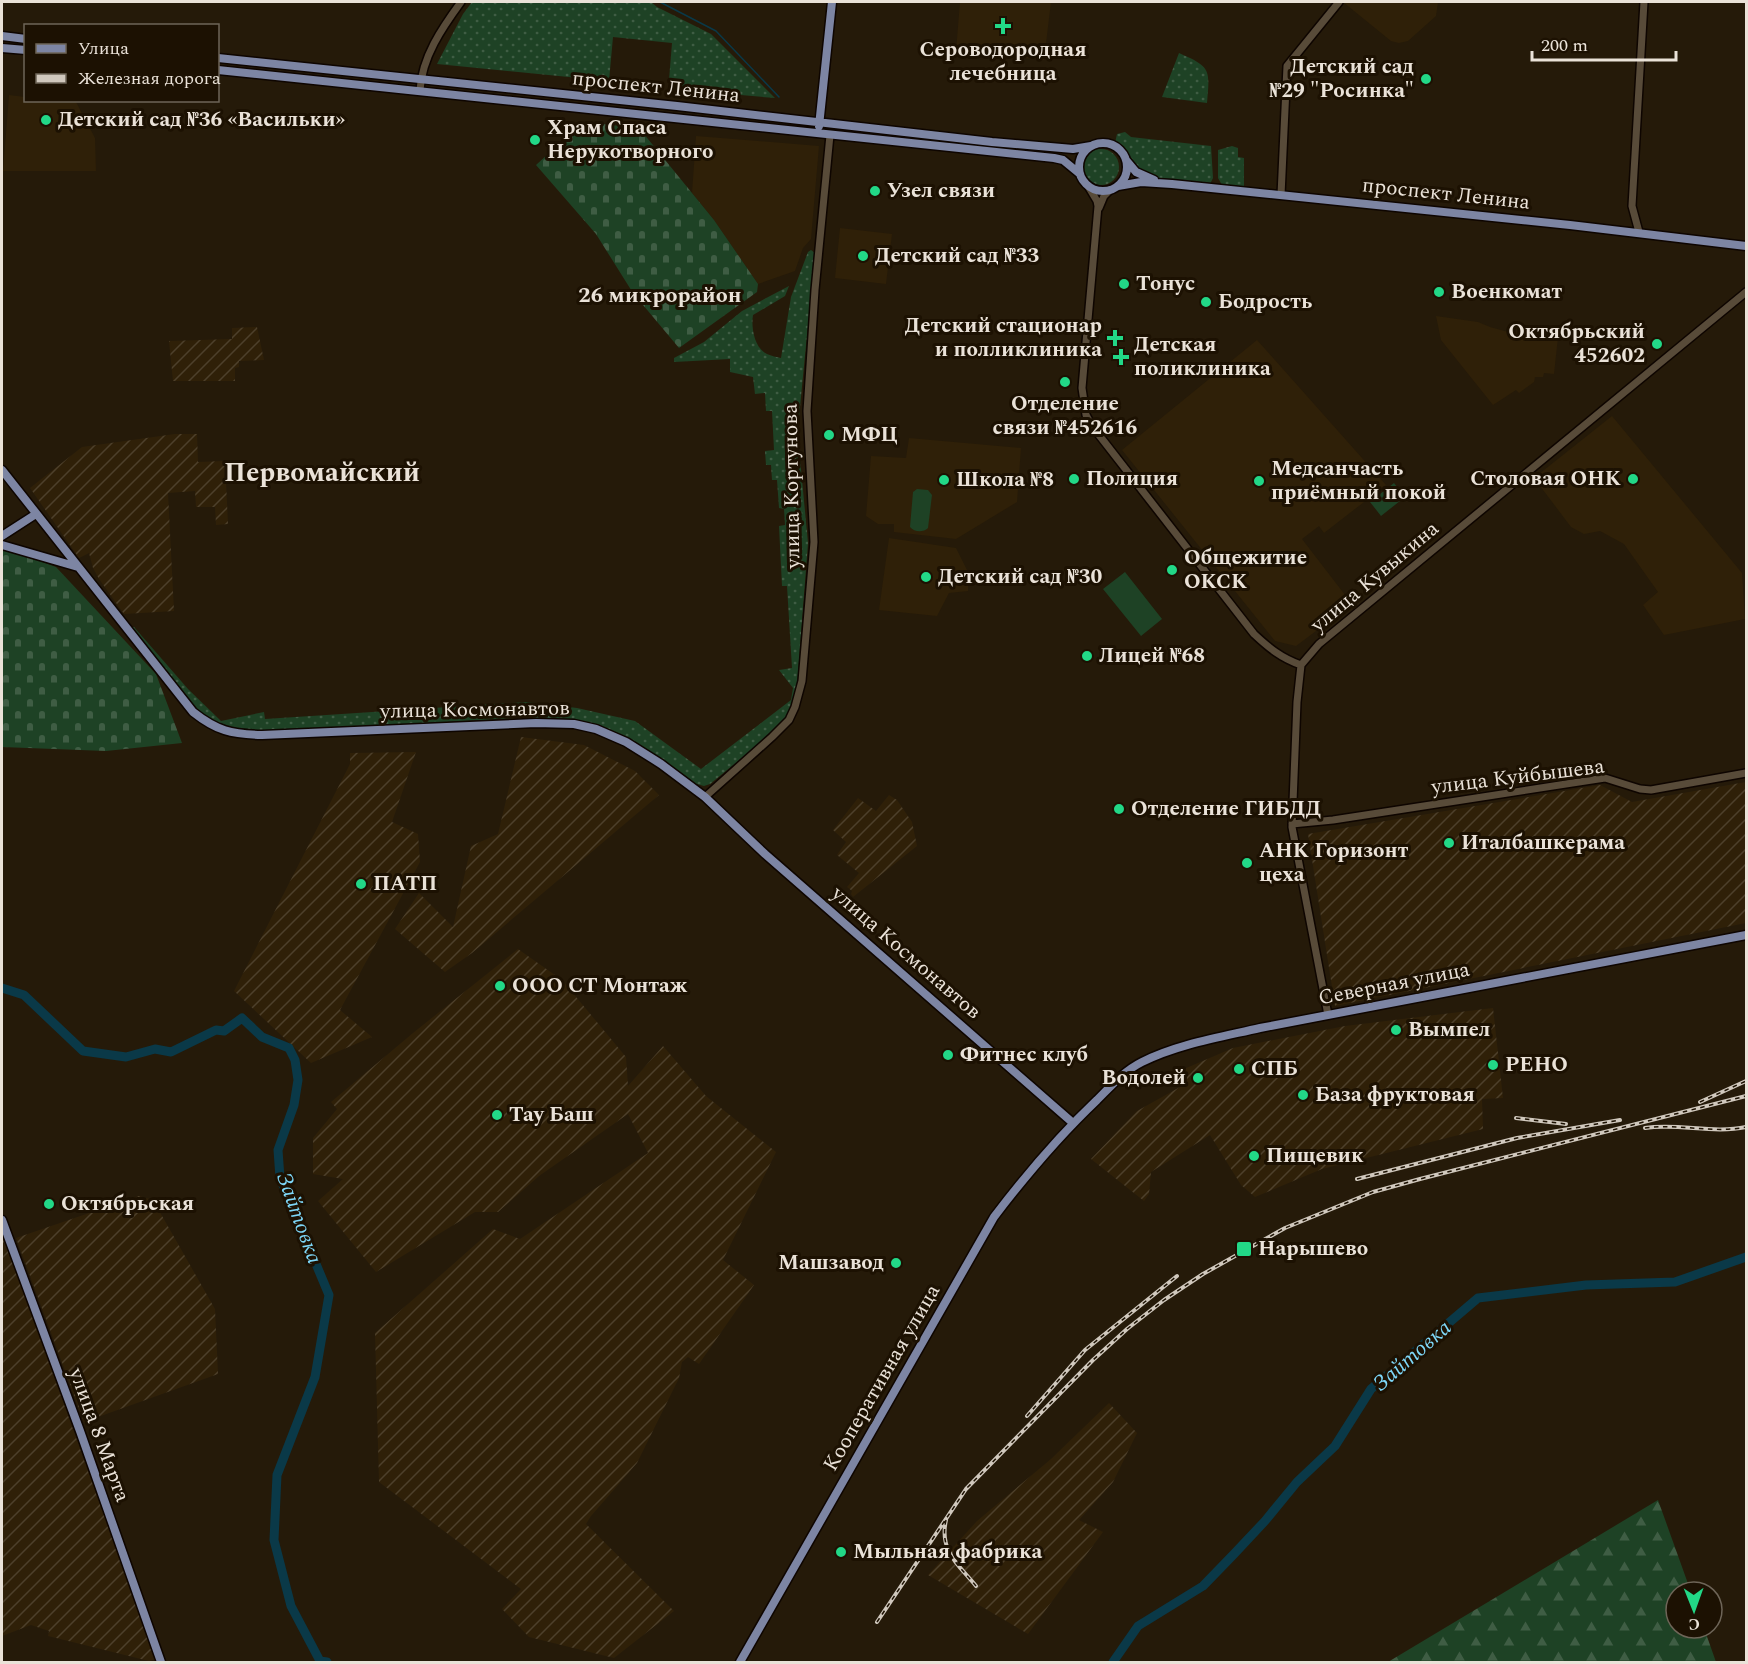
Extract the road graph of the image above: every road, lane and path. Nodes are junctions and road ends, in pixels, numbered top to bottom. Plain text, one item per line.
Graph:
1 (461, 2) edge
2 (832, 2) edge
3 (1339, 2) edge
4 (1644, 2) edge
5 (2, 36) edge
6 (24, 39) edge
7 (2, 48) edge
8 (24, 50) edge
9 (219, 58) edge
10 (219, 69) edge
11 (421, 79) junction
12 (420, 90) junction
13 (820, 123) junction
14 (831, 124) junction
15 (819, 134) junction
16 (830, 135) junction
17 (1091, 146) junction
18 (1125, 158) junction
19 (1080, 174) junction
20 (1172, 184) junction
21 (1088, 186) junction
22 (1114, 188) junction
23 (1281, 195) junction
24 (1098, 217) junction
25 (1639, 232) junction
26 (1746, 245) edge
27 (1746, 292) edge
28 (2, 470) edge
29 (36, 514) junction
30 (2, 536) edge
31 (2, 545) edge
32 (78, 567) junction
33 (1301, 665) junction
34 (1746, 773) edge
35 (705, 797) junction
36 (1292, 824) junction
37 (1746, 935) edge
38 (1328, 1015) junction
39 (1073, 1123) junction
40 (2, 1220) edge
41 (161, 1662) edge
42 (740, 1662) edge

1 - 11 street
2 - 13 main road
3 - 23 street
4 - 25 street
5 - 6 main road
7 - 8 main road
9 - 11 main road, проспект Ленина
10 - 12 main road, проспект Ленина
11 - 12 street
11 - 13 main road, проспект Ленина
12 - 15 main road, проспект Ленина
13 - 14 main road, проспект Ленина
13 - 15 main road
14 - 16 main road
14 - 17 main road, проспект Ленина
15 - 16 main road, проспект Ленина
16 - 19 main road, проспект Ленина
16 - 35 street, улица Кортунова
17 - 18 main road
17 - 19 main road
18 - 20 main road, проспект Ленина
18 - 22 main road
19 - 21 main road
20 - 22 main road, проспект Ленина
20 - 23 main road, проспект Ленина
21 - 22 main road
21 - 24 street
22 - 24 street
23 - 25 main road, проспект Ленина
24 - 33 street
25 - 26 main road, проспект Ленина
27 - 33 street, улица Кувыкина
28 - 29 main road, улица Космонавтов
29 - 30 main road
29 - 32 main road, улица Космонавтов
31 - 32 main road
32 - 35 main road, улица Космонавтов
33 - 36 street
34 - 36 street, улица Куйбышева
35 - 39 main road, улица Космонавтов
36 - 38 street
37 - 38 main road, Северная улица
38 - 39 main road, Северная улица
39 - 42 main road, Кооперативная улица
40 - 41 main road, улица 8 Марта

